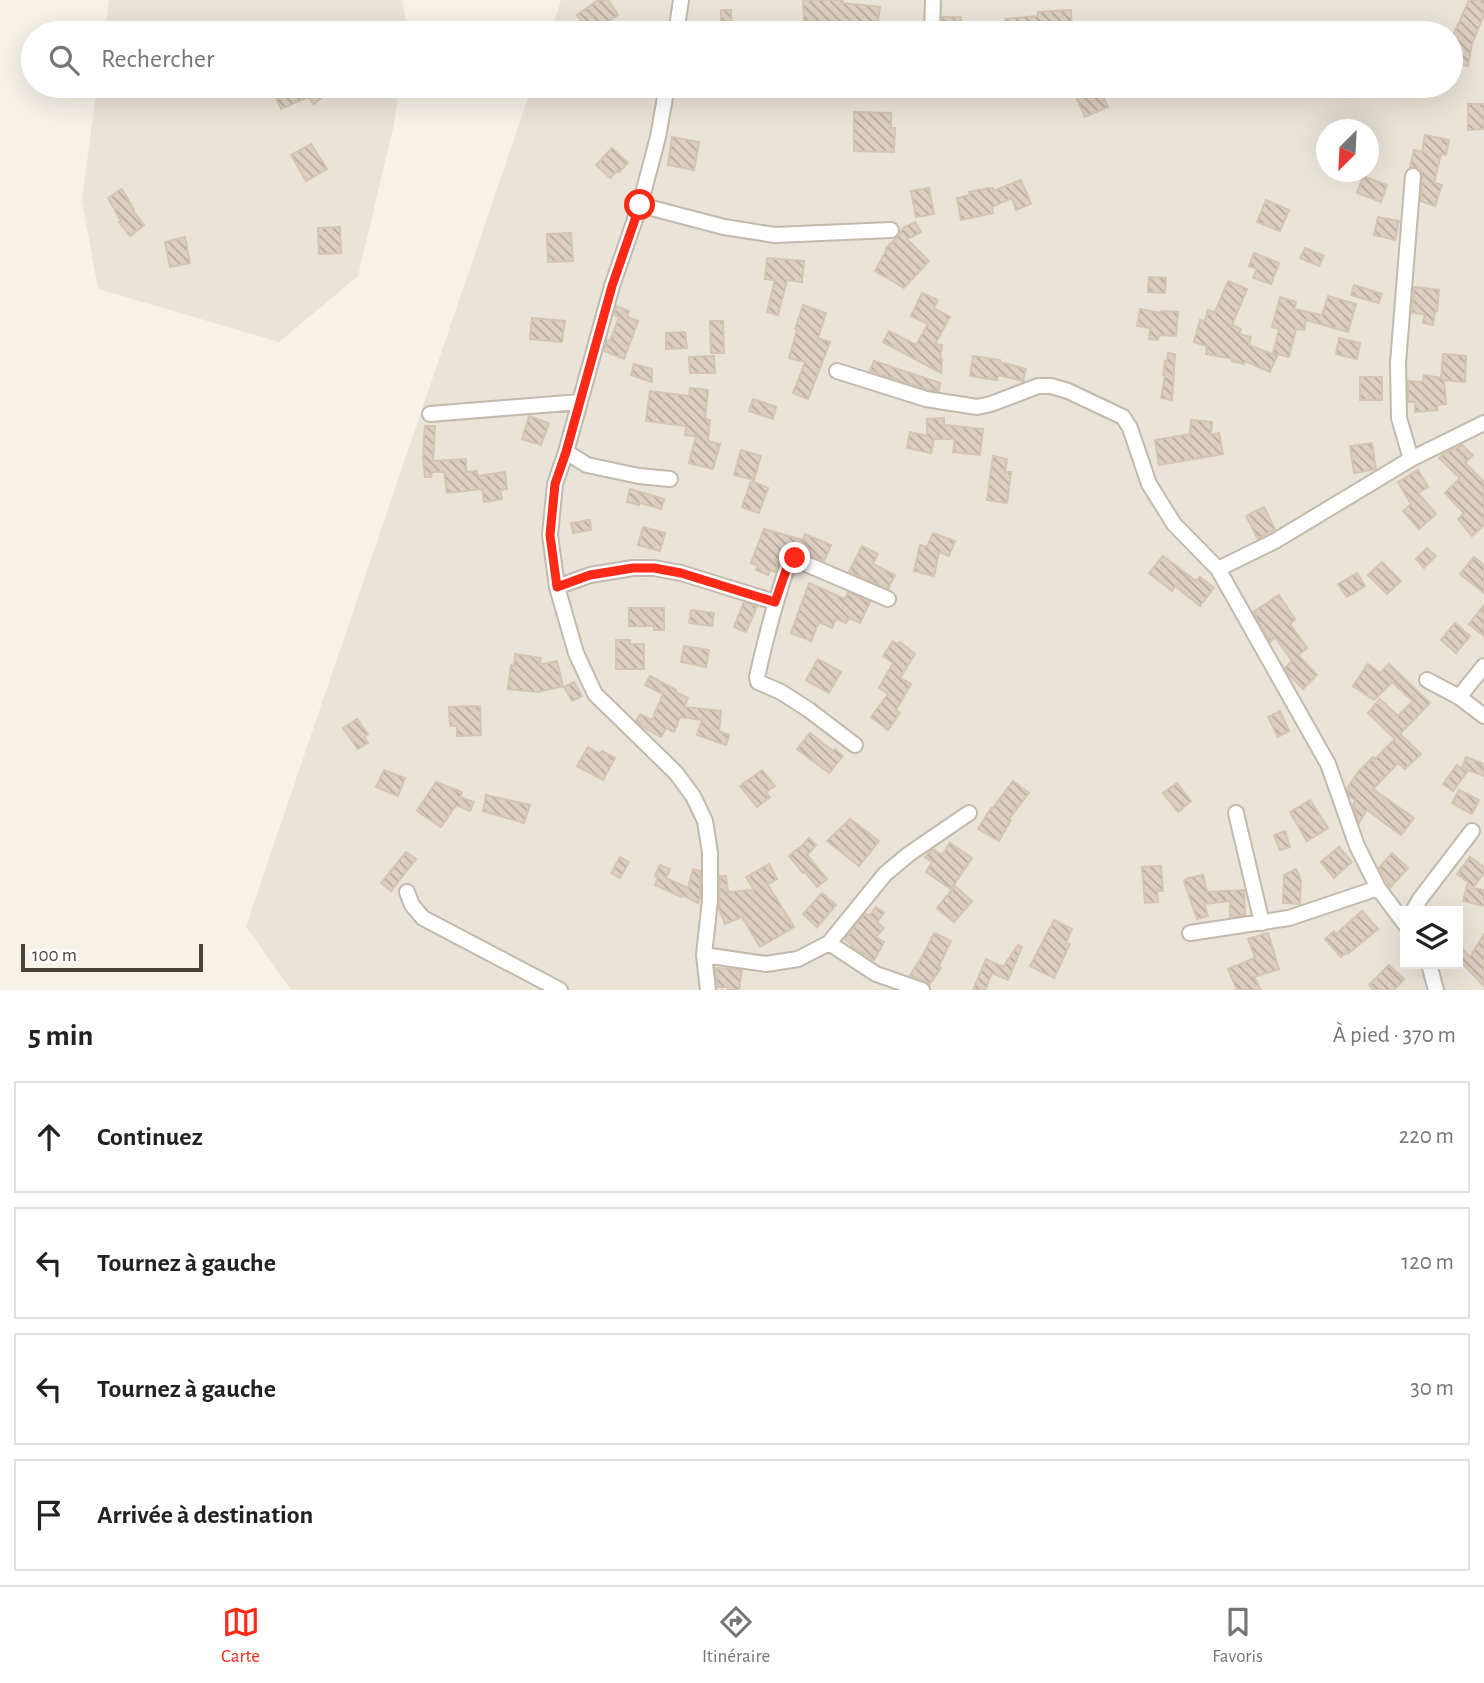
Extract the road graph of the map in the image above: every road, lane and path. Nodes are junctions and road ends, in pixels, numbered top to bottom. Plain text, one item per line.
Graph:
1 (681, 0) edge
2 (933, 0) edge
3 (678, 21) edge
4 (932, 21) edge
5 (665, 98) edge
6 (1413, 176) dead end
7 (640, 205) junction
8 (891, 230) dead end
9 (837, 371) dead end
10 (580, 402) junction
11 (430, 414) dead end
12 (1484, 423) edge
13 (566, 452) junction
14 (1411, 459) junction
15 (670, 479) dead end
16 (1218, 569) junction
17 (557, 587) junction
18 (888, 599) dead end
19 (775, 602) junction
20 (1484, 666) edge
21 (1427, 680) dead end
22 (1459, 696) junction
23 (1484, 716) edge
24 (855, 745) dead end
25 (969, 813) dead end
26 (1236, 813) dead end
27 (1472, 831) dead end
28 (1378, 888) junction
29 (407, 892) dead end
30 (1416, 906) edge
31 (1400, 917) edge
32 (1262, 923) junction
33 (1190, 933) dead end
34 (829, 943) junction
35 (704, 955) junction
36 (1430, 969) edge
37 (560, 990) edge
38 (708, 990) edge
39 (922, 990) edge
40 (1436, 990) edge

1 - 3 street
2 - 4 street
5 - 7 street
6 - 14 street
7 - 8 street
7 - 10 street
9 - 16 street
10 - 11 street
10 - 13 street
12 - 14 street
13 - 15 street
13 - 17 street
14 - 16 street
16 - 28 street
17 - 19 street
17 - 35 street
18 - 19 street
19 - 24 street
20 - 22 street
21 - 22 street
22 - 23 street
25 - 34 street
26 - 32 street
27 - 30 street
28 - 31 street
28 - 32 street
29 - 37 street
32 - 33 street
34 - 35 street
34 - 39 street
35 - 38 street
36 - 40 street

